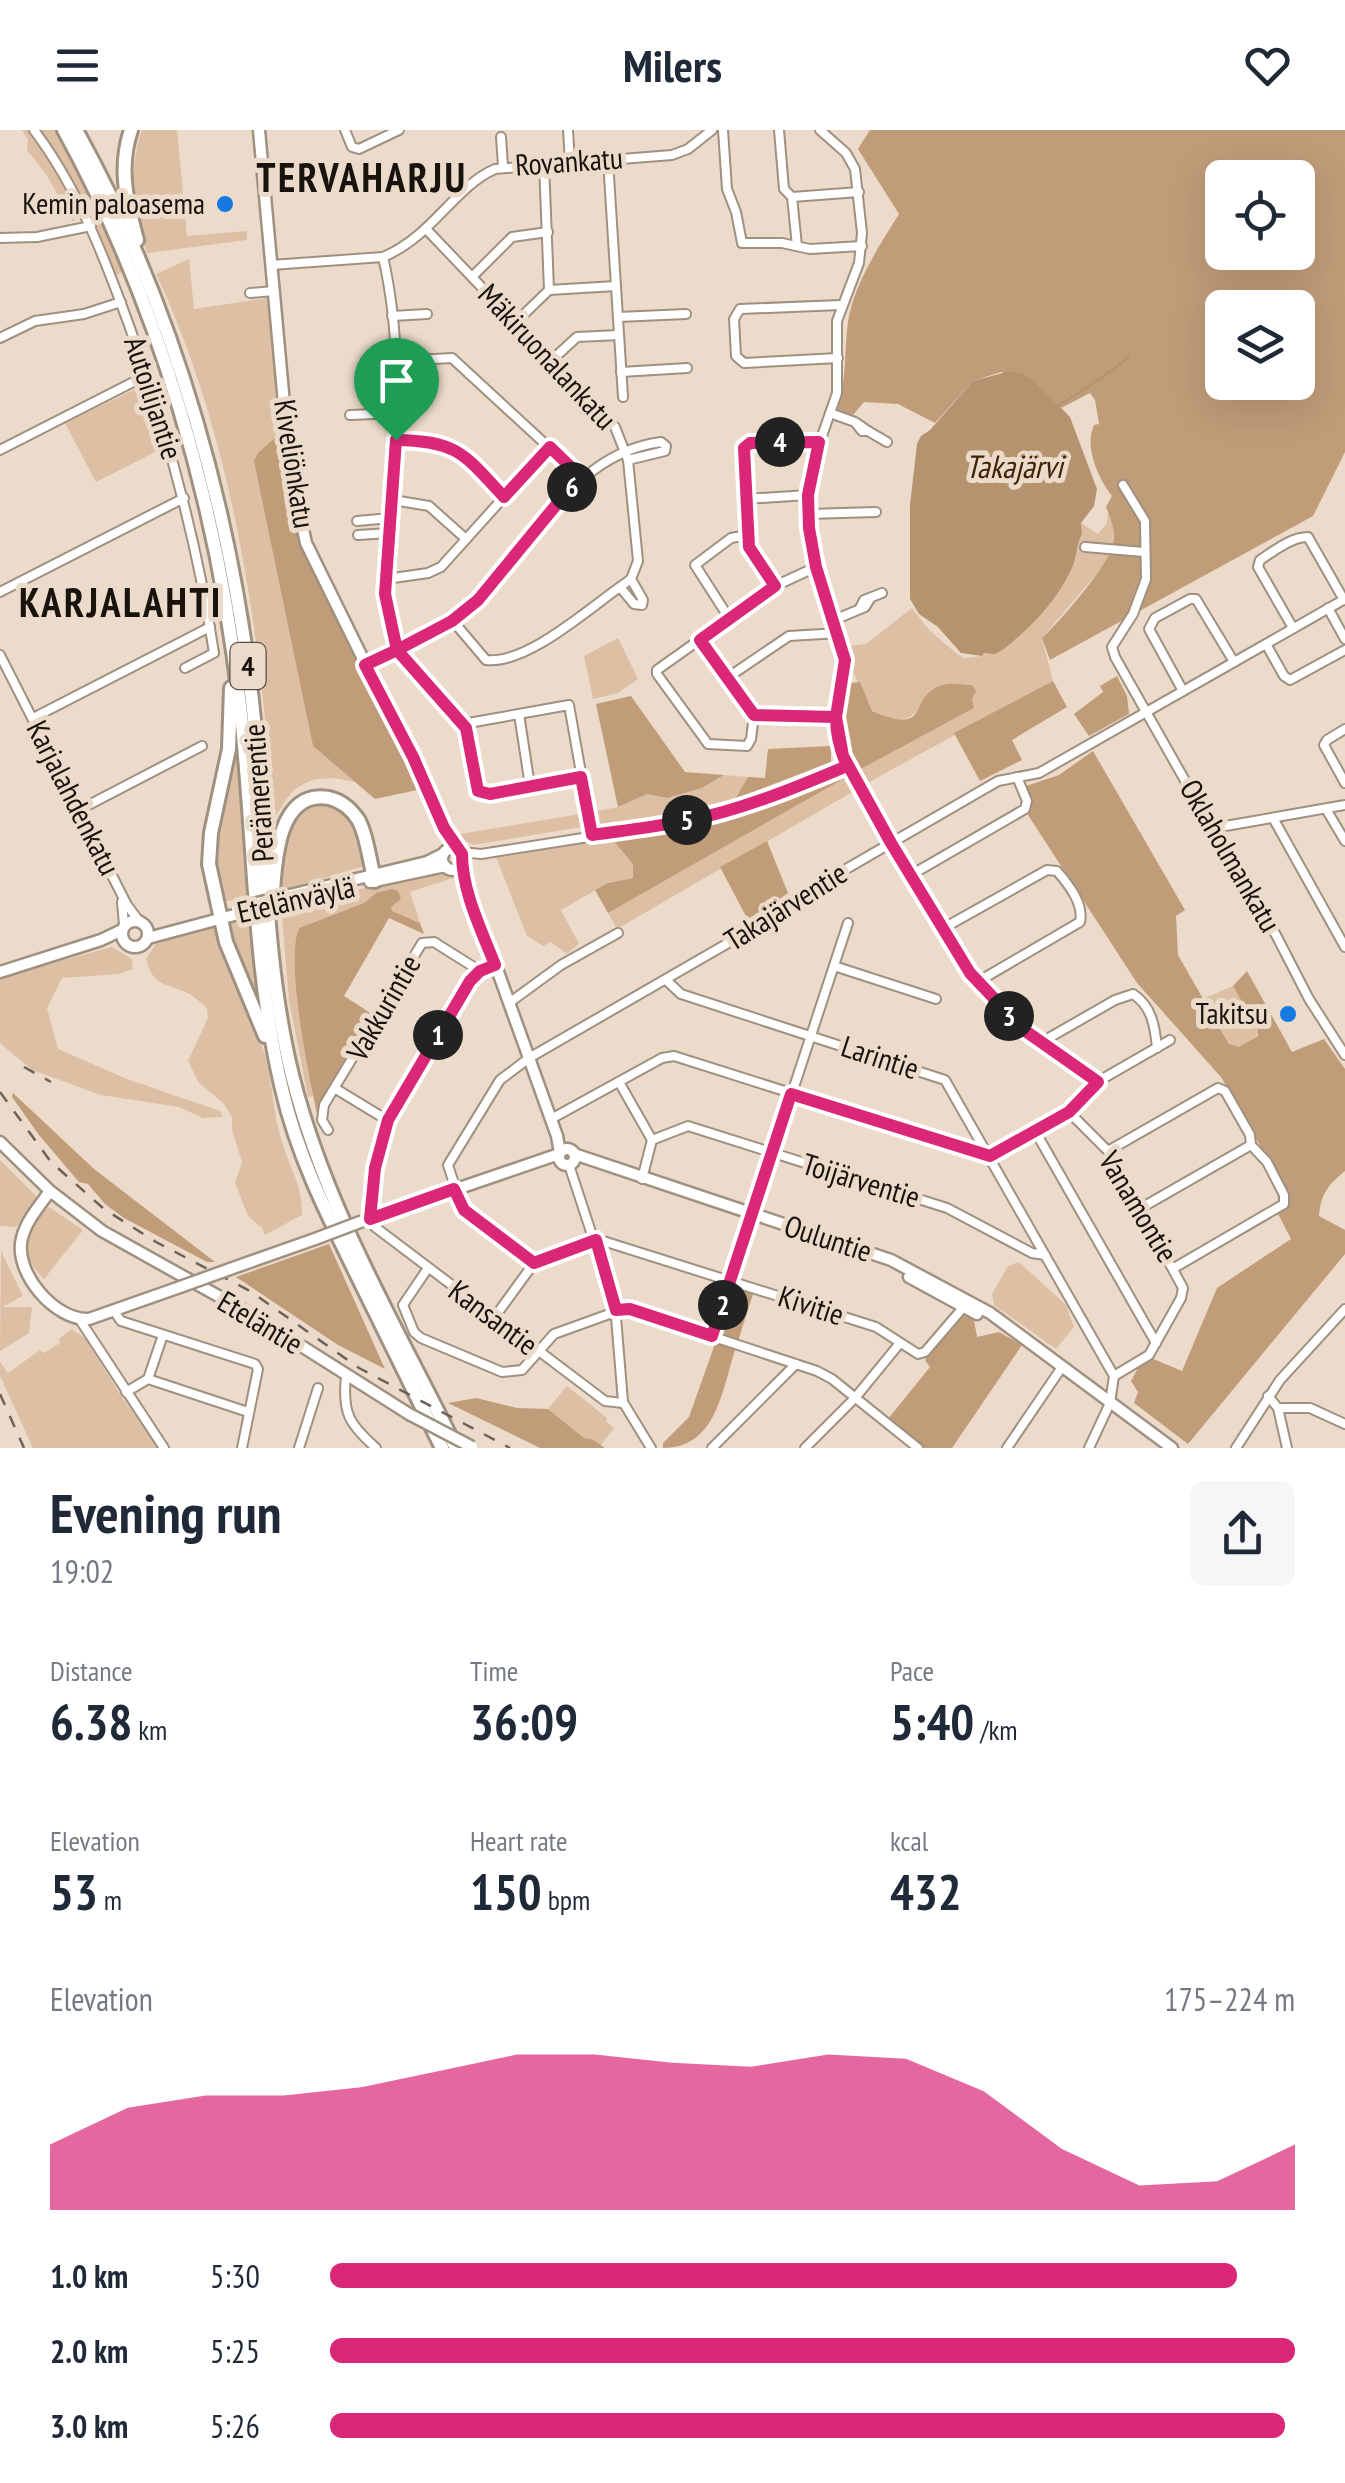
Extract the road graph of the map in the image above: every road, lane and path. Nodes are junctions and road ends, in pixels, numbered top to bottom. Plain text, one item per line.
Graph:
1 (34, 130) edge
2 (64, 130) edge
3 (76, 130) edge
4 (131, 130) edge
5 (259, 130) edge
6 (344, 130) edge
7 (400, 130) edge
8 (568, 130) edge
9 (712, 130) edge
10 (723, 130) edge
11 (778, 130) edge
12 (820, 130) edge
13 (501, 137) dead end
14 (608, 160) junction
15 (570, 162) junction
16 (544, 163) junction
17 (504, 166) junction
18 (859, 192) junction
19 (792, 197) junction
20 (89, 222) junction
21 (427, 230) junction
22 (548, 232) junction
23 (0, 238) edge
24 (798, 246) junction
25 (862, 246) junction
26 (383, 258) junction
27 (271, 265) junction
28 (472, 276) junction
29 (145, 277) junction
30 (616, 286) junction
31 (550, 290) junction
32 (274, 291) junction
33 (250, 293) dead end
34 (121, 302) junction
35 (841, 304) junction
36 (428, 314) dead end
37 (686, 314) dead end
38 (392, 316) junction
39 (618, 318) junction
40 (516, 322) junction
41 (619, 334) junction
42 (0, 338) edge
43 (838, 358) junction
44 (553, 359) junction
45 (396, 361) junction
46 (687, 368) dead end
47 (621, 372) junction
48 (147, 375) junction
49 (623, 397) dead end
50 (830, 413) junction
51 (396, 414) junction
52 (350, 415) dead end
53 (396, 440) junction
54 (819, 442) junction
55 (887, 442) dead end
56 (550, 447) junction
57 (625, 449) junction
58 (0, 450) edge
59 (628, 460) junction
60 (580, 476) junction
61 (1123, 485) dead end
62 (808, 495) junction
63 (504, 497) junction
64 (184, 498) junction
65 (746, 499) junction
66 (393, 500) junction
67 (876, 512) dead end
68 (808, 514) junction
69 (391, 518) junction
70 (357, 521) dead end
71 (390, 534) junction
72 (358, 535) dead end
73 (747, 535) junction
74 (466, 540) junction
75 (1085, 547) dead end
76 (1144, 552) junction
77 (816, 567) junction
78 (631, 578) junction
79 (386, 579) junction
80 (775, 586) junction
81 (620, 587) junction
82 (0, 592) edge
83 (882, 592) dead end
84 (1344, 599) edge
85 (1328, 608) junction
86 (729, 618) junction
87 (834, 620) junction
88 (452, 621) junction
89 (210, 627) junction
90 (1293, 628) junction
91 (230, 631) junction
92 (839, 633) junction
93 (1345, 639) edge
94 (700, 640) junction
95 (1266, 644) junction
96 (397, 650) junction
97 (1345, 650) edge
98 (0, 655) edge
99 (1234, 662) junction
100 (365, 665) junction
101 (185, 668) dead end
102 (727, 678) junction
103 (1183, 691) junction
104 (1146, 712) junction
105 (518, 714) junction
106 (754, 715) junction
107 (836, 717) junction
108 (33, 718) junction
109 (463, 724) junction
110 (1345, 730) edge
111 (202, 746) dead end
112 (847, 766) junction
113 (581, 777) junction
114 (1017, 777) junction
115 (1345, 782) edge
116 (530, 786) junction
117 (1345, 805) edge
118 (1326, 809) junction
119 (79, 810) junction
120 (1274, 818) junction
121 (1214, 828) junction
122 (592, 835) junction
123 (1345, 841) edge
124 (891, 843) junction
125 (453, 858) junction
126 (911, 876) junction
127 (374, 878) junction
128 (118, 888) junction
129 (218, 915) junction
130 (848, 923) dead end
131 (123, 928) junction
132 (144, 929) junction
133 (942, 929) junction
134 (618, 933) dead end
135 (124, 943) junction
136 (1345, 947) edge
137 (63, 953) junction
138 (495, 965) junction
139 (834, 966) junction
140 (480, 971) junction
141 (0, 972) edge
142 (666, 980) junction
143 (979, 980) junction
144 (275, 984) junction
145 (936, 999) dead end
146 (509, 1003) junction
147 (810, 1035) junction
148 (1156, 1036) junction
149 (1040, 1043) junction
150 (1157, 1048) junction
151 (1345, 1054) edge
152 (529, 1058) junction
153 (619, 1082) junction
154 (1098, 1082) junction
155 (336, 1089) junction
156 (282, 1090) junction
157 (791, 1094) junction
158 (1069, 1112) junction
159 (551, 1119) junction
160 (388, 1120) junction
161 (328, 1130) dead end
162 (1035, 1131) junction
163 (652, 1140) junction
164 (0, 1142) edge
165 (1250, 1145) junction
166 (1108, 1150) junction
167 (772, 1153) junction
168 (990, 1156) junction
169 (566, 1157) junction
170 (642, 1179) junction
171 (454, 1189) junction
172 (50, 1191) junction
173 (1140, 1208) junction
174 (750, 1217) junction
175 (365, 1220) junction
176 (596, 1240) junction
177 (1045, 1255) junction
178 (534, 1263) junction
179 (428, 1268) junction
180 (1174, 1268) junction
181 (731, 1279) junction
182 (967, 1304) junction
183 (1345, 1309) edge
184 (616, 1310) junction
185 (114, 1311) junction
186 (78, 1316) junction
187 (494, 1318) junction
188 (163, 1335) junction
189 (712, 1336) junction
190 (900, 1343) junction
191 (1156, 1343) junction
192 (538, 1352) junction
193 (796, 1364) junction
194 (1062, 1368) junction
195 (346, 1376) junction
196 (1114, 1376) junction
197 (148, 1380) junction
198 (318, 1388) dead end
199 (126, 1392) junction
200 (1268, 1396) junction
201 (854, 1398) junction
202 (1110, 1402) junction
203 (623, 1403) junction
204 (1278, 1408) junction
205 (248, 1412) junction
206 (1345, 1424) edge
207 (473, 1447) edge
208 (164, 1448) edge
209 (242, 1448) edge
210 (299, 1448) edge
211 (376, 1448) edge
212 (442, 1448) edge
213 (456, 1448) edge
214 (651, 1448) edge
215 (712, 1448) edge
216 (805, 1448) edge
217 (918, 1448) edge
218 (1007, 1448) edge
219 (1089, 1448) edge
220 (1172, 1448) edge
221 (1236, 1448) edge
222 (1287, 1448) edge

1 - 20 street, Autoilijantie
2 - 91 highway, Perämerentie / 4
3 - 29 highway, Perämerentie / 4
4 - 29 highway
5 - 27 main road, Kiveliönkatu
6 - 7 street
8 - 15 street
9 - 14 street, Rovankatu
10 - 24 street
11 - 19 street
12 - 18 street
13 - 17 street
14 - 15 street, Rovankatu
14 - 30 street
15 - 16 street, Rovankatu
16 - 17 street, Rovankatu
16 - 22 street
17 - 21 street, Rovankatu
18 - 19 street
18 - 25 street
19 - 24 street
20 - 23 street
20 - 34 street, Autoilijantie
21 - 26 street, Rovankatu
21 - 28 street, Mäkiruonalankatu
22 - 28 street
22 - 31 street
24 - 25 street
25 - 35 street
26 - 27 street, Rovankatu
26 - 38 street
27 - 32 main road, Kiveliönkatu
28 - 40 street, Mäkiruonalankatu
29 - 144 highway, Perämerentie / 4
30 - 31 street
30 - 39 street
31 - 40 street
32 - 33 street
32 - 100 main road, Kiveliönkatu
34 - 42 street
34 - 48 street, Autoilijantie
35 - 43 street
35 - 43 street
36 - 38 street
37 - 39 street
38 - 45 street
39 - 41 street
40 - 44 street, Mäkiruonalankatu
41 - 44 street
41 - 47 street
43 - 50 street
44 - 57 street, Mäkiruonalankatu
45 - 51 street
45 - 56 street
46 - 47 street
47 - 49 street
48 - 58 street
48 - 64 street, Autoilijantie
50 - 54 street
50 - 55 street
51 - 52 street
51 - 53 street
53 - 63 street
53 - 66 street
54 - 62 street
54 - 65 street
56 - 60 street
56 - 63 street
57 - 59 street, Mäkiruonalankatu
57 - 59 street
57 - 60 street
59 - 78 street, Mäkiruonalankatu
60 - 88 street
61 - 76 street
62 - 65 street
62 - 68 street
63 - 74 street
64 - 82 street
64 - 89 street, Autoilijantie
65 - 73 street
66 - 69 street
66 - 74 street
67 - 68 street
68 - 77 street
69 - 70 street
69 - 71 street
71 - 72 street
71 - 79 street
73 - 80 street
73 - 86 street
74 - 79 street
75 - 76 street
76 - 104 street, Oklaholmankatu
77 - 80 street
77 - 87 street
78 - 81 street
78 - 81 street, Mäkiruonalankatu
79 - 96 street
80 - 86 street
81 - 88 street
83 - 87 street
84 - 85 street, Takajärventie
84 - 90 street
85 - 90 street, Takajärventie
85 - 93 street
86 - 94 street
87 - 92 street
88 - 96 street
89 - 101 street
89 - 108 street
90 - 95 street, Takajärventie
91 - 129 highway
91 - 156 highway, Perämerentie / 4
92 - 102 street
92 - 107 street
94 - 102 street
94 - 106 street
95 - 97 street
95 - 99 street, Takajärventie
96 - 100 street
96 - 109 street
98 - 108 street, Karjalahdenkatu
99 - 103 street, Takajärventie
99 - 103 street
100 - 125 main road, Kiveliönkatu
102 - 106 street
103 - 104 street, Takajärventie
104 - 114 street, Takajärventie
104 - 121 street, Oklaholmankatu
105 - 109 street
105 - 113 street
105 - 116 street
106 - 107 street
107 - 112 street
108 - 119 street, Karjalahdenkatu
109 - 116 street
110 - 115 street
111 - 119 street
112 - 122 street, Etelänväylä
112 - 124 street
113 - 116 street
113 - 122 street
114 - 124 street, Takajärventie
114 - 126 street
117 - 118 street
118 - 120 street
118 - 123 street
119 - 128 street, Karjalahdenkatu
120 - 121 street
120 - 136 street
121 - 151 street, Oklaholmankatu
122 - 125 street, Etelänväylä
124 - 126 street
124 - 142 street, Takajärventie
125 - 127 main road, Etelänväylä
125 - 138 main road, Kiveliönkatu
126 - 133 street
127 - 129 main road, Etelänväylä, bridge
127 - 144 highway
128 - 131 street, Karjalahdenkatu
128 - 132 street, Karjalahdenkatu
129 - 132 main road, Etelänväylä
129 - 156 highway
130 - 139 street
131 - 132 main road
131 - 135 main road
131 - 137 main road
132 - 135 main road
133 - 143 street
133 - 143 street
134 - 146 street
135 - 137 main road
137 - 141 main road
138 - 140 street
138 - 146 main road, Kiveliönkatu
139 - 145 street
139 - 147 street
140 - 155 street, Vakkurintie
140 - 160 street
142 - 147 street, Larintie
142 - 152 street, Takajärventie
143 - 149 street
144 - 213 highway, Perämerentie / 4
146 - 152 main road, Kiveliönkatu
147 - 157 street
147 - 168 street, Larintie
148 - 149 street
148 - 150 street
148 - 150 street
149 - 154 street
150 - 154 street
152 - 159 main road, Kiveliönkatu
152 - 171 street, Takajärventie
153 - 157 street
153 - 159 street
153 - 163 street
154 - 158 street
155 - 160 street
155 - 161 street, Vakkurintie
156 - 212 highway, Perämerentie / 4
157 - 167 street
157 - 168 street
158 - 162 street
158 - 166 street, Vanamontie
159 - 169 main road, Kiveliönkatu
160 - 175 street
162 - 168 street
162 - 191 street
163 - 167 street, Toijärventie
163 - 170 street
164 - 172 main road, Eteläntie
165 - 166 street
165 - 173 street
165 - 180 street
166 - 173 street, Vanamontie
167 - 174 street
167 - 177 street, Toijärventie
168 - 177 street, Larintie
169 - 170 main road, Ouluntie
169 - 171 main road, Ouluntie
169 - 174 main road, Ouluntie
169 - 176 street
170 - 174 main road, Ouluntie
171 - 175 main road, Ouluntie
171 - 178 street
172 - 186 main road
172 - 195 main road, Eteläntie
173 - 180 street, Vanamontie
174 - 181 street
174 - 182 main road, Ouluntie
175 - 179 street, Kansantie
175 - 185 main road, Ouluntie, bridge
176 - 178 street
176 - 181 street, Kivitie
176 - 184 street
177 - 196 street, Larintie
178 - 187 street
179 - 187 street, Kansantie
179 - 192 street
180 - 191 street, Vanamontie
181 - 189 street
181 - 190 street, Kivitie
182 - 190 street, Kivitie
182 - 194 main road, Ouluntie
183 - 200 street
184 - 189 street
184 - 192 street
184 - 203 street
185 - 186 main road, Ouluntie
185 - 188 street
186 - 199 street
187 - 192 street, Kansantie
188 - 197 street
188 - 205 street
189 - 193 street
190 - 201 street
191 - 196 street, Vanamontie
192 - 203 street, Kansantie
193 - 201 street
193 - 215 street
194 - 202 main road, Ouluntie
194 - 218 street
195 - 207 main road, Eteläntie, bridge
195 - 211 street
196 - 202 street
197 - 199 street
197 - 205 street
198 - 210 street
199 - 208 street
200 - 204 street
200 - 221 street
201 - 216 street
201 - 217 street
202 - 219 street
202 - 220 main road, Ouluntie
203 - 214 street
204 - 206 street
204 - 222 street
205 - 209 street

